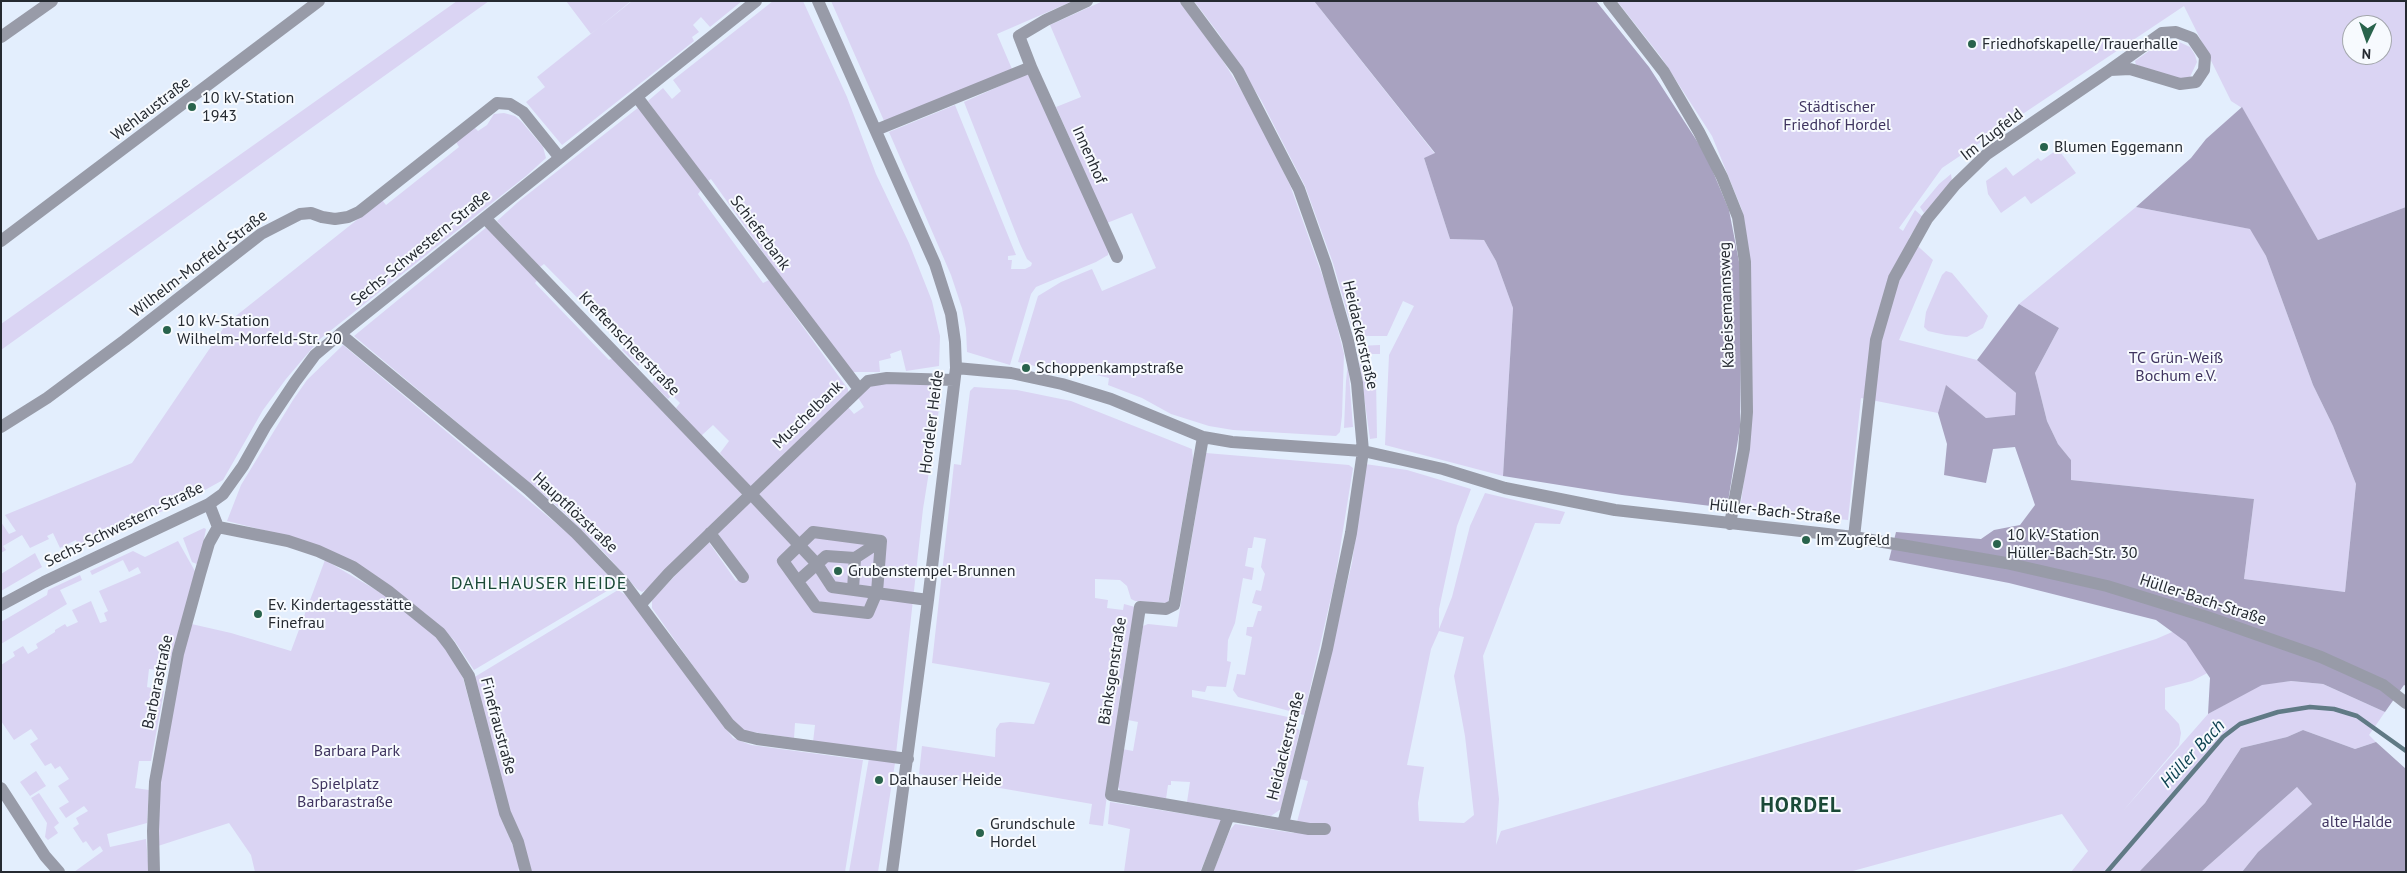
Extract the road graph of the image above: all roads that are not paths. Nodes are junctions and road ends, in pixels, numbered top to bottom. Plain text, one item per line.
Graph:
1 (52, 1) edge
2 (319, 1) edge
3 (756, 1) edge
4 (818, 1) edge
5 (1087, 1) edge
6 (1186, 1) edge
7 (1609, 1) edge
8 (1, 37) edge
9 (1031, 67) junction
10 (2110, 70) junction
11 (637, 97) junction
12 (876, 130) junction
13 (560, 158) junction
14 (485, 218) junction
15 (1, 241) edge
16 (1117, 256) dead end
17 (340, 334) junction
18 (955, 374) junction
19 (859, 389) junction
20 (1, 428) edge
21 (1202, 437) junction
22 (1363, 451) junction
23 (750, 494) junction
24 (209, 504) junction
25 (1730, 524) junction
26 (218, 527) junction
27 (710, 533) junction
28 (833, 534) junction
29 (1854, 537) junction
30 (881, 540) junction
31 (800, 544) junction
32 (832, 556) junction
33 (854, 558) junction
34 (817, 564) junction
35 (743, 578) dead end
36 (798, 581) junction
37 (846, 588) junction
38 (877, 592) junction
39 (928, 600) junction
40 (641, 604) junction
41 (1, 605) edge
42 (838, 610) junction
43 (2406, 703) edge
44 (908, 759) junction
45 (1, 788) edge
46 (1229, 815) junction
47 (1283, 824) junction
48 (1325, 829) dead end
49 (59, 872) edge
50 (154, 872) edge
51 (526, 872) edge
52 (892, 872) edge
53 (1207, 872) edge

1 - 8 street
2 - 15 street, Wehlaustraße
3 - 11 street, Sechs-Schwestern-Straße
4 - 12 street, Hordeler Heide
5 - 9 street, Innenhof
6 - 22 street, Heidackerstraße
7 - 25 street, Kabeisemannsweg
9 - 12 street
9 - 16 street, Innenhof
10 - 10 street, Im Zugfeld
10 - 29 street, Im Zugfeld
11 - 13 street, Sechs-Schwestern-Straße
11 - 19 street, Schieferbank
12 - 18 street, Hordeler Heide
13 - 14 street, Sechs-Schwestern-Straße
13 - 20 street, Wilhelm-Morfeld-Straße
14 - 17 street, Sechs-Schwestern-Straße
14 - 23 street, Kreftenscheerstraße
17 - 24 street, Sechs-Schwestern-Straße
17 - 40 street, Hauptflözstraße
18 - 19 street, Muschelbank
18 - 21 street
18 - 39 street, Hordeler Heide
19 - 23 street, Muschelbank
21 - 22 street
21 - 46 street, Bänksgenstraße
22 - 25 street, Hüller-Bach-Straße
22 - 47 street, Heidackerstraße
23 - 27 street, Muschelbank
23 - 31 street, Kreftenscheerstraße
24 - 26 street
24 - 41 street, Sechs-Schwestern-Straße
25 - 29 street, Hüller-Bach-Straße
26 - 50 street, Barbarastraße
26 - 51 street, Finefraustraße
27 - 35 street
27 - 40 street, Muschelbank
28 - 30 street
28 - 31 street
28 - 32 street
29 - 43 street, Hüller-Bach-Straße
30 - 33 street
30 - 38 street
31 - 34 street, Kreftenscheerstraße
31 - 36 street
32 - 33 street
32 - 34 street
33 - 37 street
34 - 36 street
34 - 37 street, Kreftenscheerstraße
36 - 42 street
37 - 38 street
37 - 42 street
38 - 39 street
38 - 42 street
39 - 44 street, Hordeler Heide
40 - 44 street, Hauptflözstraße
44 - 52 street, Hordeler Heide
45 - 49 street
46 - 47 street
46 - 53 street
47 - 48 street

